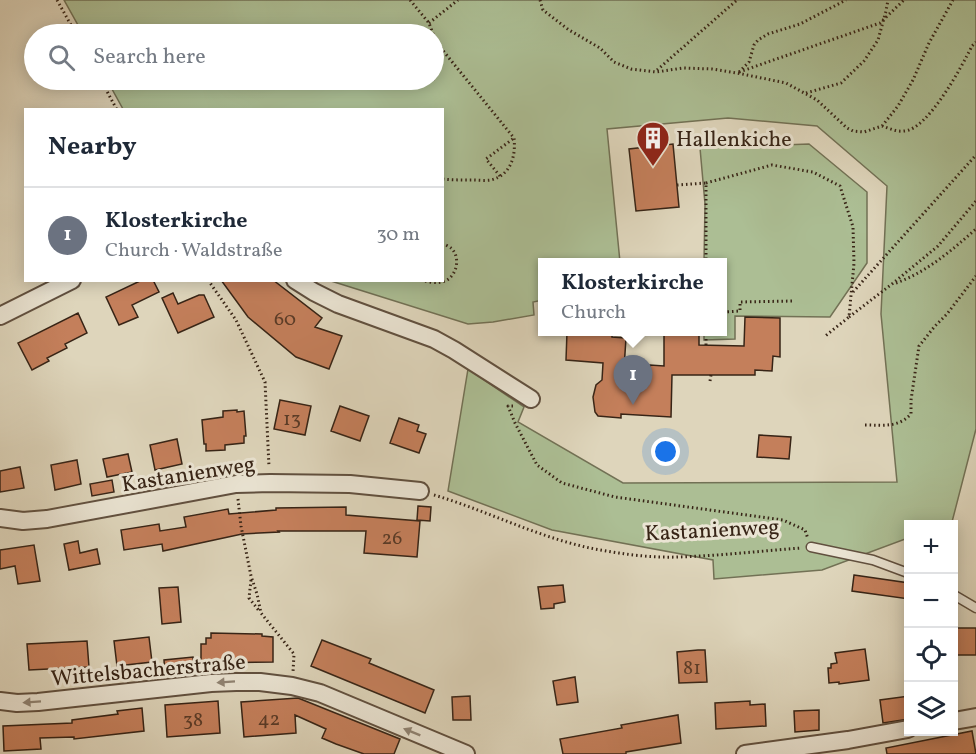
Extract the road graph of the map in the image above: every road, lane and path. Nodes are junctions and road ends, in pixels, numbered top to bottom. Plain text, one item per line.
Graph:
1 (57, 0) edge
2 (410, 0) edge
3 (458, 0) edge
4 (540, 0) edge
5 (737, 0) edge
6 (846, 0) edge
7 (888, 0) edge
8 (904, 0) edge
9 (953, 0) edge
10 (884, 20) junction
11 (429, 23) joint
12 (70, 24) edge
13 (976, 42) edge
14 (444, 52) edge
15 (656, 72) junction
16 (737, 73) junction
17 (106, 90) edge
18 (804, 93) junction
19 (116, 108) edge
20 (882, 126) junction
21 (514, 138) junction
22 (976, 155) edge
23 (500, 176) junction
24 (444, 179) edge
25 (706, 183) junction
26 (677, 185) dead end
27 (976, 201) edge
28 (976, 229) edge
29 (444, 244) edge
30 (706, 258) edge
31 (976, 276) edge
32 (444, 281) edge
33 (68, 282) edge
34 (209, 282) edge
35 (298, 282) edge
36 (892, 284) junction
37 (852, 293) junction
38 (793, 301) dead end
39 (727, 312) edge
40 (0, 315) edge
41 (849, 317) junction
42 (706, 336) edge
43 (824, 337) dead end
44 (706, 345) dead end
45 (711, 375) dead end
46 (710, 381) dead end
47 (531, 399) dead end
48 (515, 423) dead end
49 (865, 425) dead end
50 (268, 457) dead end
51 (236, 484) junction
52 (420, 491) dead end
53 (443, 498) dead end
54 (0, 518) edge
55 (811, 547) junction
56 (904, 571) edge
57 (251, 576) junction
58 (958, 597) edge
59 (976, 608) edge
60 (261, 613) junction
61 (292, 686) junction
62 (0, 702) edge
63 (976, 717) edge
64 (958, 720) edge
65 (904, 730) edge
66 (466, 754) edge
67 (745, 754) edge

1 - 12 path
2 - 11 path
3 - 11 path
4 - 15 path
5 - 15 path
6 - 16 path
7 - 10 path
8 - 10 path
9 - 20 path
10 - 16 path
10 - 18 path
13 - 20 path
14 - 21 path
15 - 16 path
16 - 18 path
17 - 19 path
18 - 20 path
21 - 23 path
21 - 23 path
22 - 37 path
23 - 24 path
25 - 26 path
25 - 30 path
25 - 37 path
27 - 36 path
28 - 36 path
29 - 32 path
31 - 49 path
33 - 40 street
34 - 50 path
35 - 47 street
36 - 41 path
37 - 41 path
38 - 39 path
41 - 43 path
42 - 44 path
45 - 46 path
48 - 55 path
51 - 52 street, Kastanienweg
51 - 54 street, Kastanienweg
51 - 57 path
53 - 55 path, Kastanienweg
55 - 56 lane
57 - 60 path
57 - 60 path
58 - 59 lane
60 - 61 path
61 -> 62 street, Wittelsbacherstraße
66 -> 61 street, Wittelsbacherstraße
63 - 64 street
65 - 67 street

